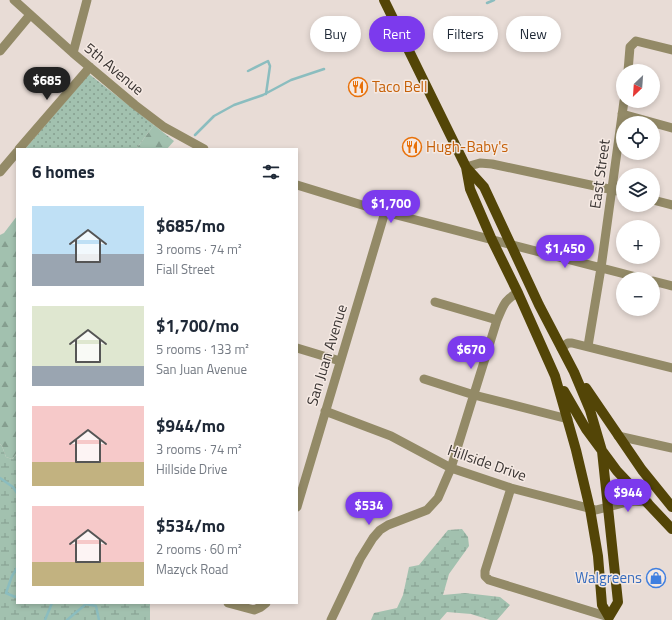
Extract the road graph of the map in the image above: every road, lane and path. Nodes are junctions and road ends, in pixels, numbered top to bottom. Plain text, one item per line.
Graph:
1 (14, 0) edge
2 (87, 0) edge
3 (384, 0) edge
4 (30, 15) junction
5 (672, 50) edge
6 (0, 51) edge
7 (73, 53) junction
8 (629, 64) edge
9 (90, 67) junction
10 (623, 108) edge
11 (622, 114) junction
12 (672, 128) edge
13 (20, 148) edge
14 (202, 148) edge
15 (16, 153) edge
16 (466, 167) junction
17 (0, 172) edge
18 (298, 185) edge
19 (611, 189) junction
20 (616, 190) edge
21 (660, 202) edge
22 (672, 205) edge
23 (385, 212) junction
24 (492, 240) junction
25 (510, 244) junction
26 (601, 268) junction
27 (617, 272) edge
28 (660, 283) edge
29 (672, 286) edge
30 (518, 293) junction
31 (435, 302) dead end
32 (497, 320) junction
33 (588, 346) junction
34 (298, 348) edge
35 (561, 348) junction
36 (340, 361) junction
37 (672, 368) edge
38 (574, 372) junction
39 (555, 376) junction
40 (424, 379) dead end
41 (474, 395) junction
42 (325, 411) junction
43 (568, 419) junction
44 (618, 436) junction
45 (672, 448) edge
46 (602, 451) junction
47 (451, 468) junction
48 (511, 488) junction
49 (648, 502) junction
50 (298, 504) edge
51 (672, 507) edge
52 (608, 508) junction
53 (590, 509) junction
54 (672, 529) edge
55 (232, 604) edge
56 (265, 604) edge
57 (609, 618) edge
58 (331, 620) edge

1 - 4 street, 5th Avenue
2 - 7 street
3 - 16 main road
4 - 6 street
4 - 7 street, 5th Avenue
5 - 8 street
7 - 9 street, 5th Avenue
9 - 13 street
9 - 14 street, 5th Avenue
10 - 11 street, East Street
11 - 12 street
11 - 19 street, East Street
15 - 17 street
16 - 19 street
16 - 24 main road
16 - 25 main road
18 - 23 street
19 - 20 street
19 - 26 street, East Street
21 - 22 street
23 - 24 street
23 - 36 street, San Juan Avenue
24 - 25 street
24 - 30 main road
25 - 26 street
25 - 35 main road
26 - 27 street
26 - 33 street, East Street
28 - 29 street
30 - 32 street
30 - 39 main road
31 - 32 street
32 - 41 street
33 - 35 street
33 - 37 street
34 - 36 street
35 - 38 main road
36 - 42 street, San Juan Avenue
38 - 44 main road
38 - 46 main road
39 - 43 main road
39 - 46 main road
40 - 41 street
41 - 43 street
41 - 47 street
42 - 47 street, Hillside Drive
42 - 50 street, San Juan Avenue
43 - 53 main road
44 - 45 street
44 - 51 main road
46 - 49 main road
46 - 52 main road
47 - 48 street, Hillside Drive
47 - 58 street
48 - 53 street, Hillside Drive
48 - 57 street
49 - 52 street, Hillside Drive
49 - 54 main road
52 - 53 street, Hillside Drive
52 - 57 main road
53 - 57 main road
55 - 56 street

